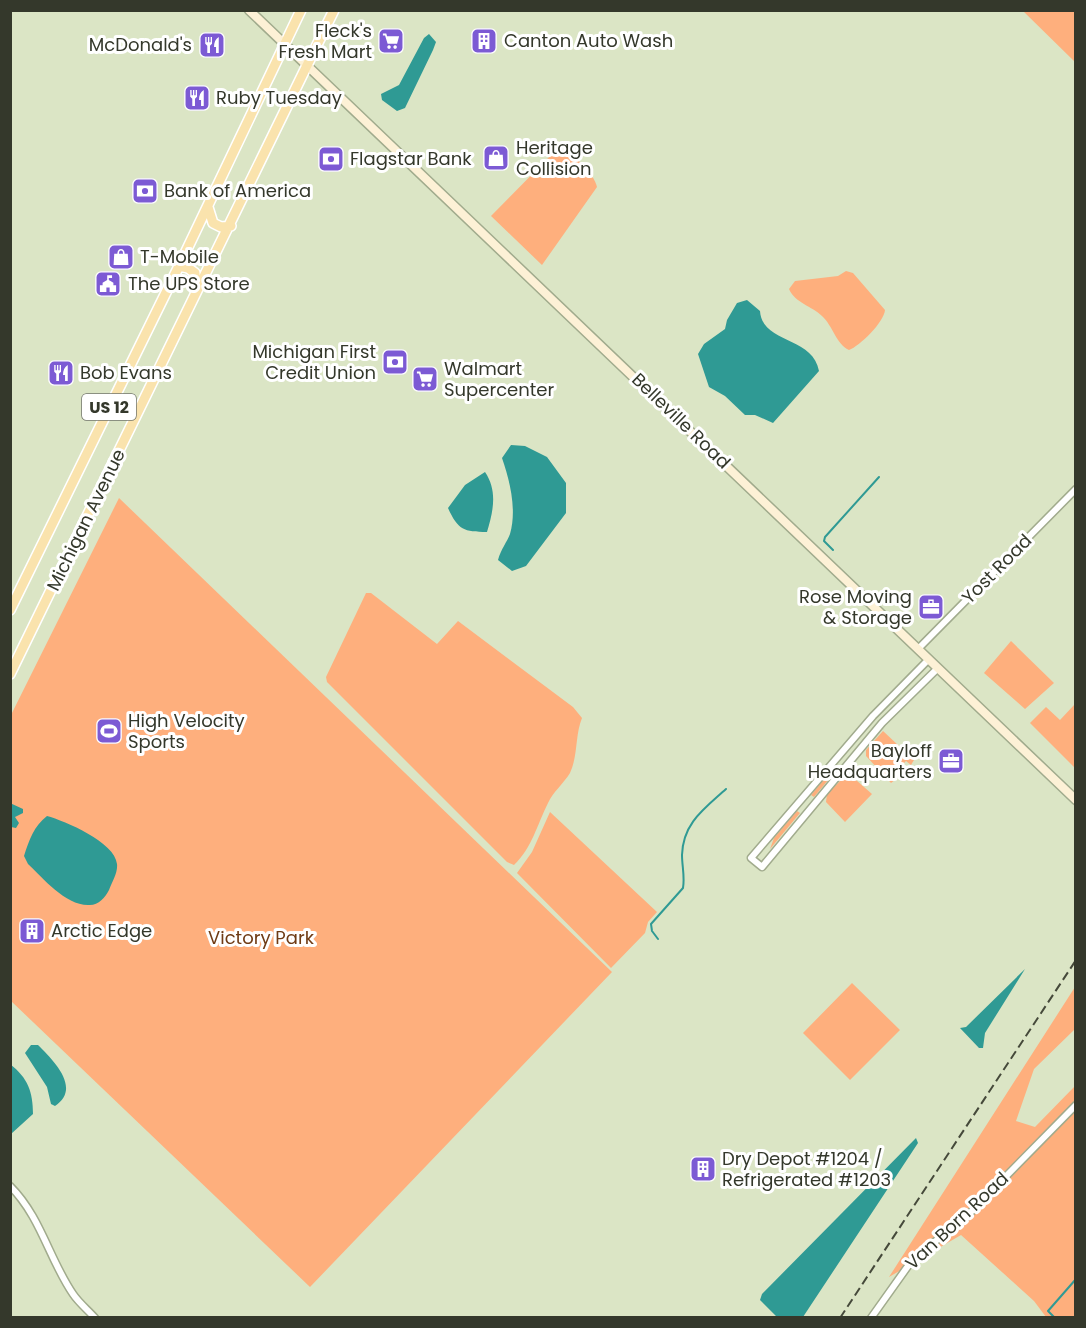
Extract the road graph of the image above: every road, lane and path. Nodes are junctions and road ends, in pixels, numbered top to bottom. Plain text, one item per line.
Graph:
1 (249, 10) edge
2 (301, 10) edge
3 (334, 10) edge
4 (285, 44) junction
5 (308, 65) junction
6 (208, 204) junction
7 (231, 226) junction
8 (179, 266) junction
9 (194, 297) junction
10 (1076, 489) edge
11 (10, 610) edge
12 (918, 649) junction
13 (929, 659) junction
14 (938, 668) junction
15 (10, 674) edge
16 (873, 716) junction
17 (882, 723) junction
18 (843, 751) junction
19 (852, 759) junction
20 (803, 798) junction
21 (1076, 800) edge
22 (813, 806) junction
23 (1076, 1105) edge
24 (10, 1186) edge
25 (95, 1317) edge
26 (871, 1317) edge

1 - 4 main road, Belleville Road
2 - 4 main road, Michigan Avenue / US 12
3 - 5 main road, Michigan Avenue / US 12
4 - 5 main road, Belleville Road
4 - 6 main road, Michigan Avenue / US 12
5 - 7 main road, Michigan Avenue / US 12
5 - 12 main road, Belleville Road
6 - 7 main road
6 - 8 main road, Michigan Avenue / US 12
7 - 9 main road, Michigan Avenue / US 12
8 - 9 main road
8 - 11 main road, Michigan Avenue / US 12
9 - 15 main road, Michigan Avenue / US 12
10 - 12 street, Yost Road
12 - 13 main road, Belleville Road
13 - 14 main road, Belleville Road
13 - 16 street
14 - 17 street
14 - 21 main road, Belleville Road
16 - 17 street
16 - 18 street
17 - 19 street
18 - 19 street
18 - 20 street
19 - 22 street
20 - 22 street
20 - 22 street
23 - 26 street, Van Born Road
24 - 25 street

